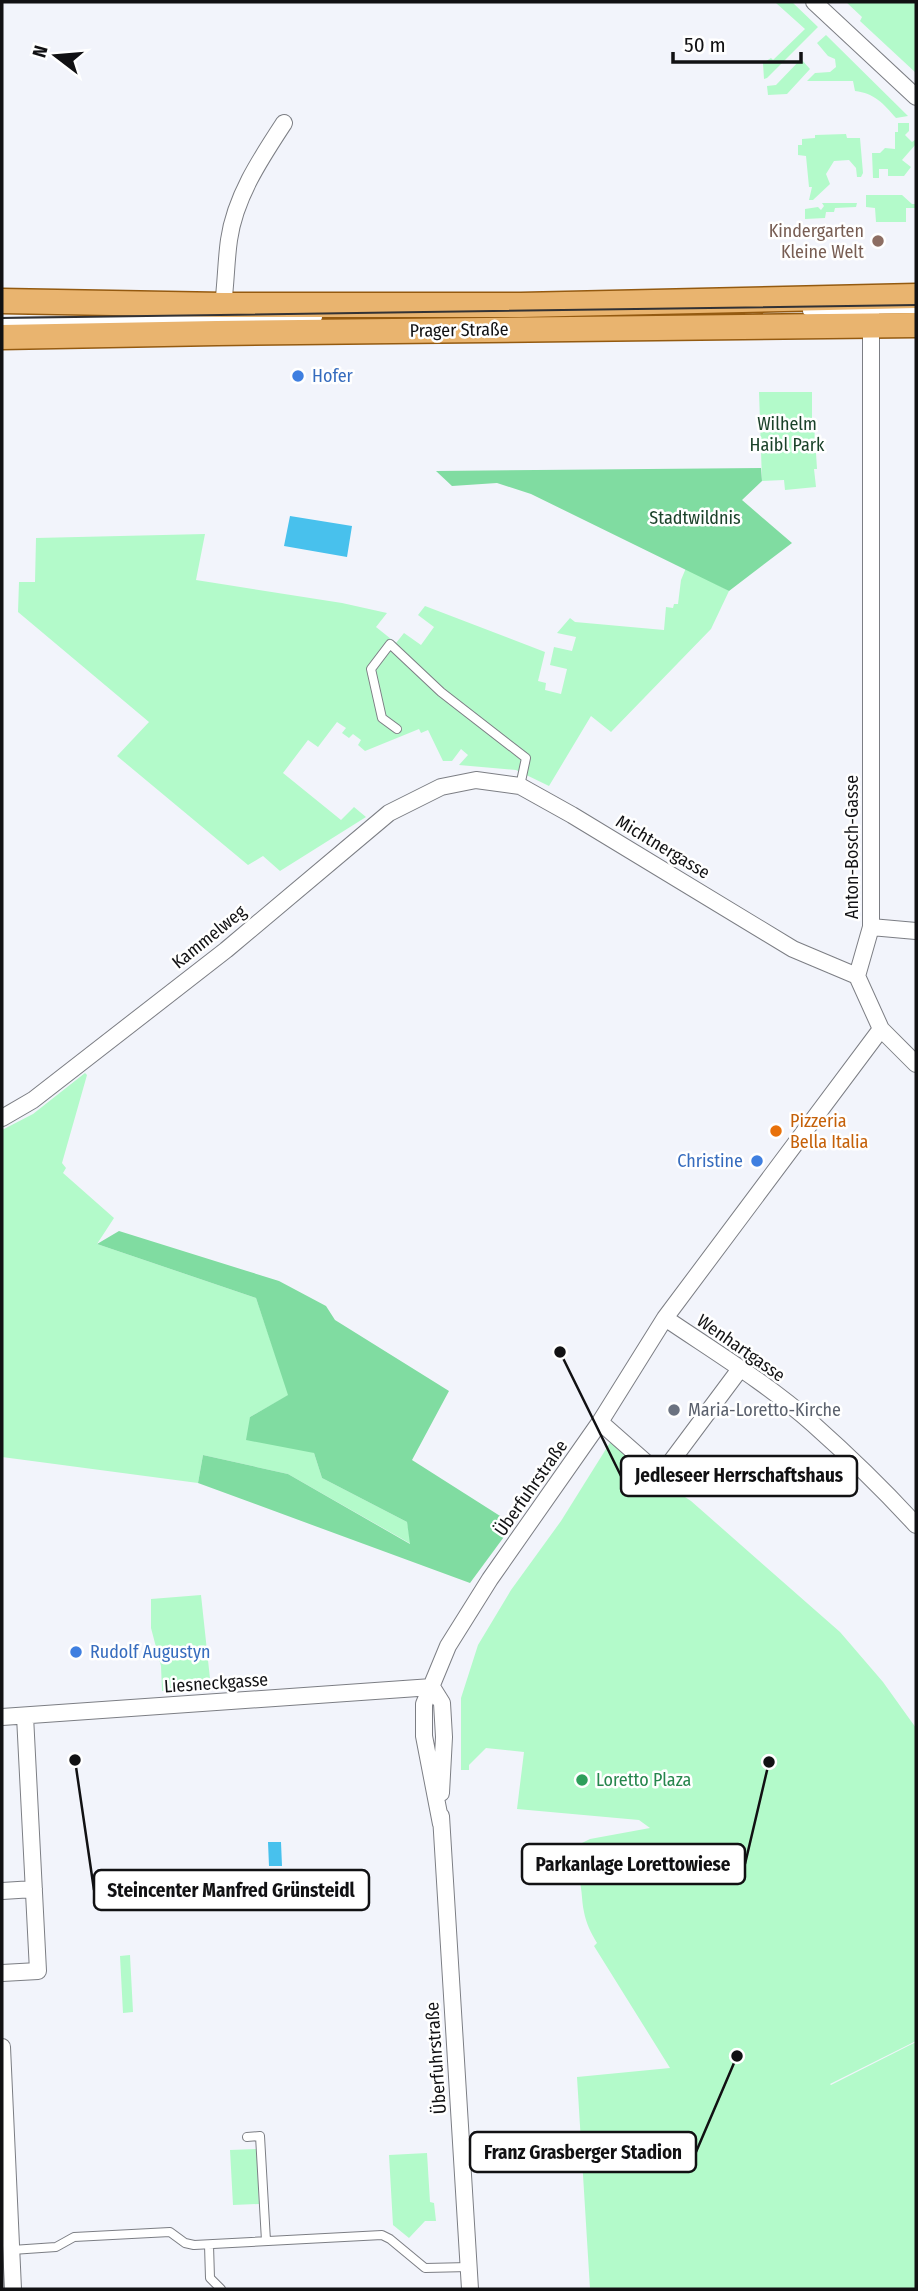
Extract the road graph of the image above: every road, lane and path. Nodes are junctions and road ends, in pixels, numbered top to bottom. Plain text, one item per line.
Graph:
1 (814, 2) edge
2 (916, 97) edge
3 (284, 122) dead end
4 (916, 296) edge
5 (2, 301) edge
6 (223, 304) junction
7 (916, 309) edge
8 (802, 311) dead end
9 (871, 311) junction
10 (542, 314) dead end
11 (489, 315) dead end
12 (327, 317) dead end
13 (2, 322) edge
14 (916, 325) edge
15 (2, 337) edge
16 (397, 729) dead end
17 (520, 786) junction
18 (441, 787) joint
19 (871, 927) junction
20 (916, 930) edge
21 (857, 976) junction
22 (881, 1029) junction
23 (916, 1064) edge
24 (2, 1118) edge
25 (666, 1318) junction
26 (740, 1369) junction
27 (600, 1422) junction
28 (916, 1525) edge
29 (432, 1686) junction
30 (25, 1716) junction
31 (2, 1717) edge
32 (34, 1889) junction
33 (2, 1891) edge
34 (2, 1973) edge
35 (2, 2048) edge
36 (247, 2137) dead end
37 (266, 2241) junction
38 (209, 2245) junction
39 (7, 2250) edge
40 (469, 2267) junction
41 (13, 2289) edge
42 (221, 2289) edge
43 (470, 2289) edge

1 - 2 street
3 - 6 street
4 - 9 main road, Prager Straße
5 - 6 main road, Prager Straße
6 - 9 main road, Prager Straße
7 - 9 lane
8 - 9 lane
9 - 14 main road, Prager Straße
9 - 15 main road, Prager Straße
9 - 19 street, Anton-Bosch-Gasse
10 - 11 lane
12 - 13 lane
16 - 17 lane
17 - 18 street, Michtnergasse
17 - 21 street, Michtnergasse
18 - 24 street, Kammelweg
19 - 20 street
19 - 21 street, Anton-Bosch-Gasse
21 - 22 street
22 - 23 street
22 - 25 street
25 - 26 street, Wenhartgasse
25 - 27 street, Überfuhrstraße
26 - 27 street
26 - 28 street, Wenhartgasse
27 - 29 street, Überfuhrstraße
29 - 30 street, Liesneckgasse
29 - 40 street, Überfuhrstraße
30 - 31 street, Liesneckgasse
30 - 32 street
32 - 33 street
32 - 34 street
35 - 39 street
36 - 37 lane
37 - 38 lane
37 - 40 lane
38 - 39 lane
38 - 42 lane
39 - 41 street
40 - 43 street, Überfuhrstraße

